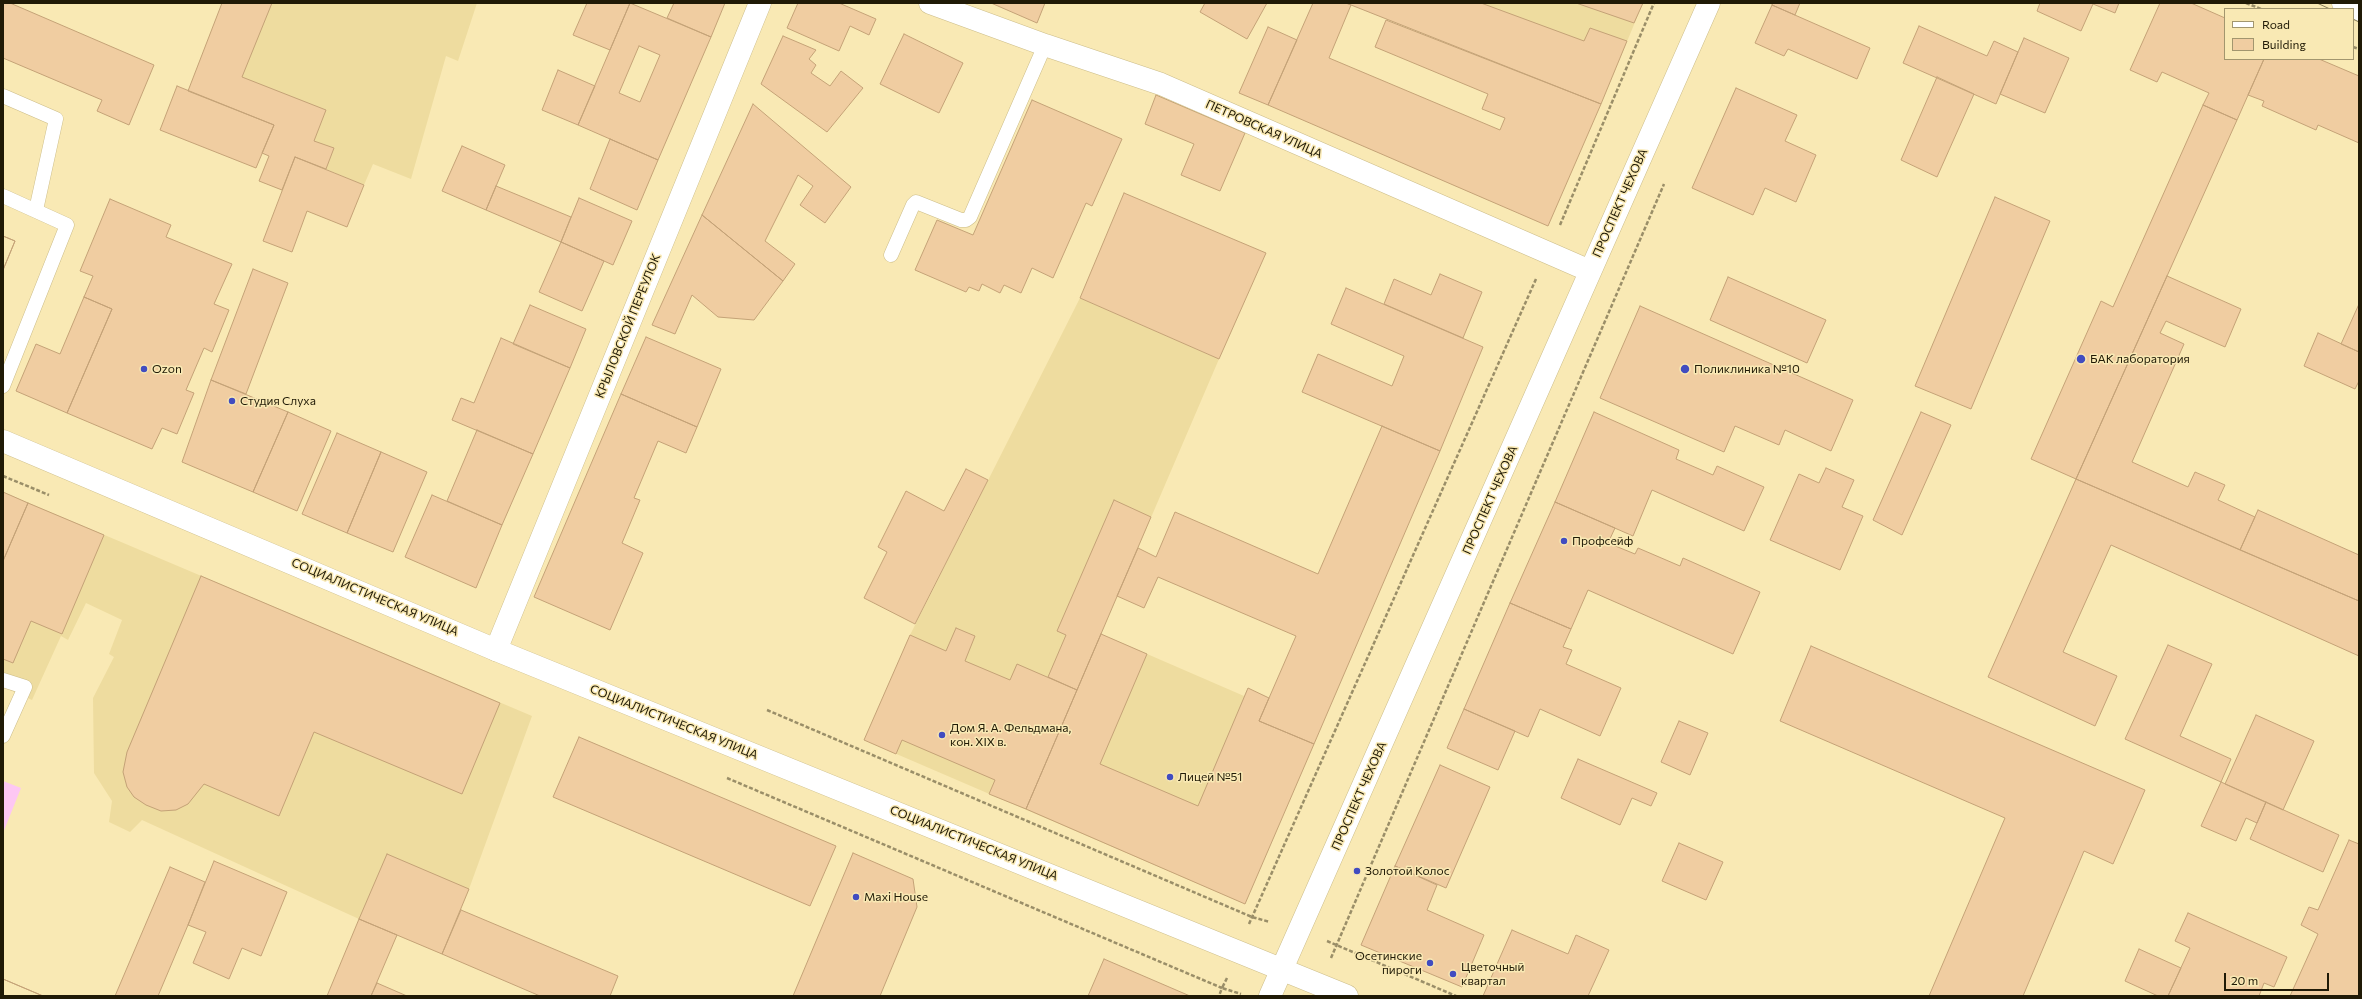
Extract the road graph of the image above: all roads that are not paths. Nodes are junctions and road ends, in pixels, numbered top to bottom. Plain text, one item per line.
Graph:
1 (760, 3) edge
2 (930, 3) edge
3 (1709, 3) edge
4 (2343, 3) edge
5 (2359, 10) edge
6 (1045, 45) junction
7 (3, 96) edge
8 (3, 196) edge
9 (36, 210) junction
10 (891, 255) dead end
11 (1590, 271) junction
12 (3, 386) edge
13 (3, 441) edge
14 (496, 650) junction
15 (3, 680) edge
16 (3, 736) edge
17 (1282, 968) junction
18 (1270, 996) edge
19 (1347, 996) edge

1 - 14 street, КРЫЛОВСКОЙ ПЕРЕУЛОК
2 - 6 street, ПЕТРОВСКАЯ УЛИЦА
3 - 11 street, ПРОСПЕКТ ЧЕХОВА
4 - 5 street
6 - 10 lane
6 - 11 street, ПЕТРОВСКАЯ УЛИЦА
7 - 9 lane
8 - 9 lane
9 - 12 lane
11 - 17 street, ПРОСПЕКТ ЧЕХОВА
13 - 14 street, СОЦИАЛИСТИЧЕСКАЯ УЛИЦА
14 - 17 street, СОЦИАЛИСТИЧЕСКАЯ УЛИЦА
15 - 16 lane
17 - 18 street, ПРОСПЕКТ ЧЕХОВА
17 - 19 street, СОЦИАЛИСТИЧЕСКАЯ УЛИЦА

